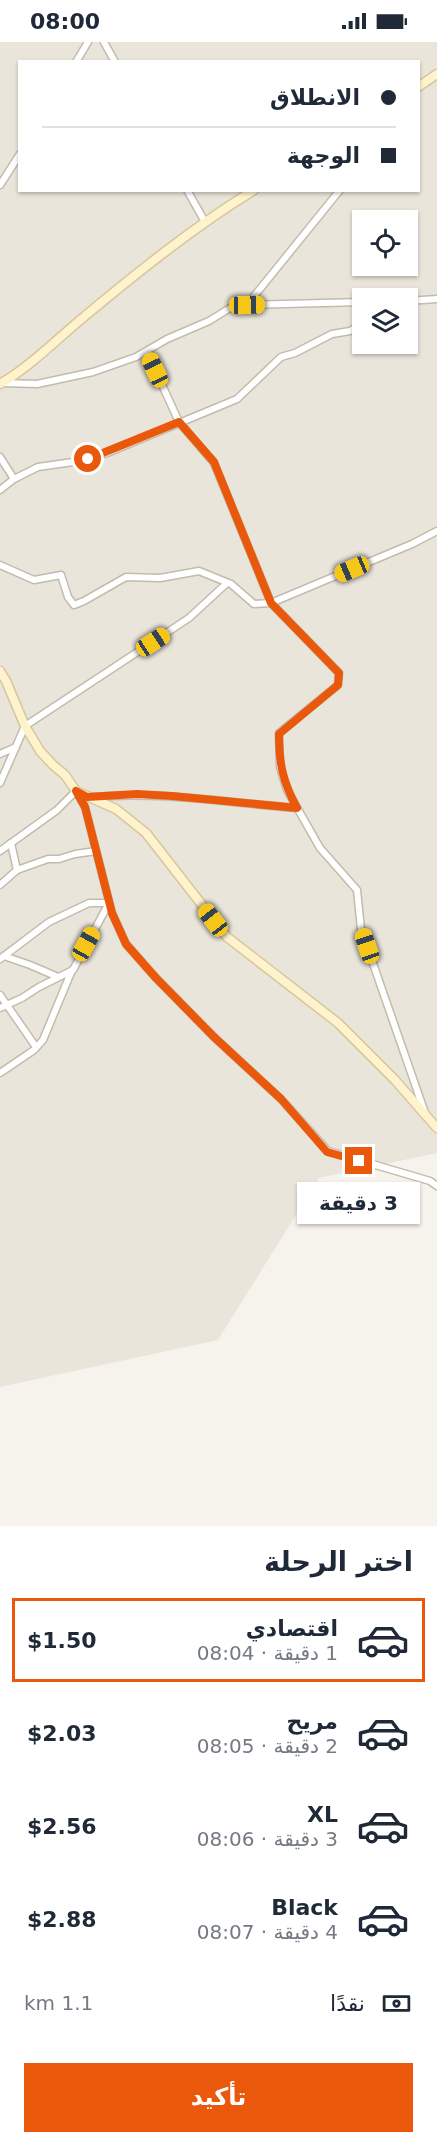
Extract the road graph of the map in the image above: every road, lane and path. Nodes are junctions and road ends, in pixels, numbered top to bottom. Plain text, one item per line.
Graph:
1 (88, 42) edge
2 (104, 42) edge
3 (77, 60) edge
4 (114, 60) edge
5 (437, 74) edge
6 (420, 86) edge
7 (18, 157) edge
8 (0, 185) edge
9 (189, 192) edge
10 (251, 192) edge
11 (338, 192) edge
12 (206, 222) junction
13 (437, 299) edge
14 (418, 300) edge
15 (352, 302) edge
16 (247, 305) junction
17 (352, 330) edge
18 (147, 352) junction
19 (1, 384) edge
20 (179, 422) junction
21 (0, 457) edge
22 (14, 479) junction
23 (0, 490) edge
24 (437, 531) edge
25 (0, 565) edge
26 (227, 583) junction
27 (271, 603) junction
28 (0, 671) edge
29 (3, 683) edge
30 (25, 726) junction
31 (16, 747) junction
32 (0, 754) edge
33 (0, 783) edge
34 (76, 791) junction
35 (87, 797) junction
36 (297, 808) junction
37 (11, 843) junction
38 (0, 851) edge
39 (96, 851) junction
40 (17, 870) junction
41 (0, 885) edge
42 (109, 903) junction
43 (2, 958) edge
44 (73, 970) junction
45 (58, 977) junction
46 (0, 995) edge
47 (3, 1006) edge
48 (36, 1047) junction
49 (0, 1073) edge
50 (425, 1113) junction
51 (437, 1128) edge
52 (437, 1186) edge

1 - 3 street
2 - 4 street
5 - 6 main road
7 - 8 street
9 - 12 street
10 - 12 main road
11 - 16 street
12 - 19 main road
13 - 14 street
15 - 16 street
16 - 18 street
17 - 20 street
18 - 19 street
18 - 20 street
20 - 22 street
20 - 27 street
21 - 22 street
22 - 23 street
24 - 27 street
25 - 26 street
26 - 27 street
26 - 30 street
27 - 36 street
28 - 29 main road
29 - 30 main road
30 - 31 street
30 - 34 main road
31 - 32 street
31 - 33 street
34 - 35 main road
34 - 37 street
34 - 39 street
35 - 36 street
35 - 50 main road
36 - 50 street
37 - 38 street
37 - 40 street
39 - 40 street
39 - 42 street
40 - 41 street
42 - 43 street
42 - 44 street
42 - 52 street
43 - 45 street
44 - 45 street
44 - 48 street
45 - 47 street
46 - 47 street
47 - 48 street
48 - 49 street
50 - 51 main road

